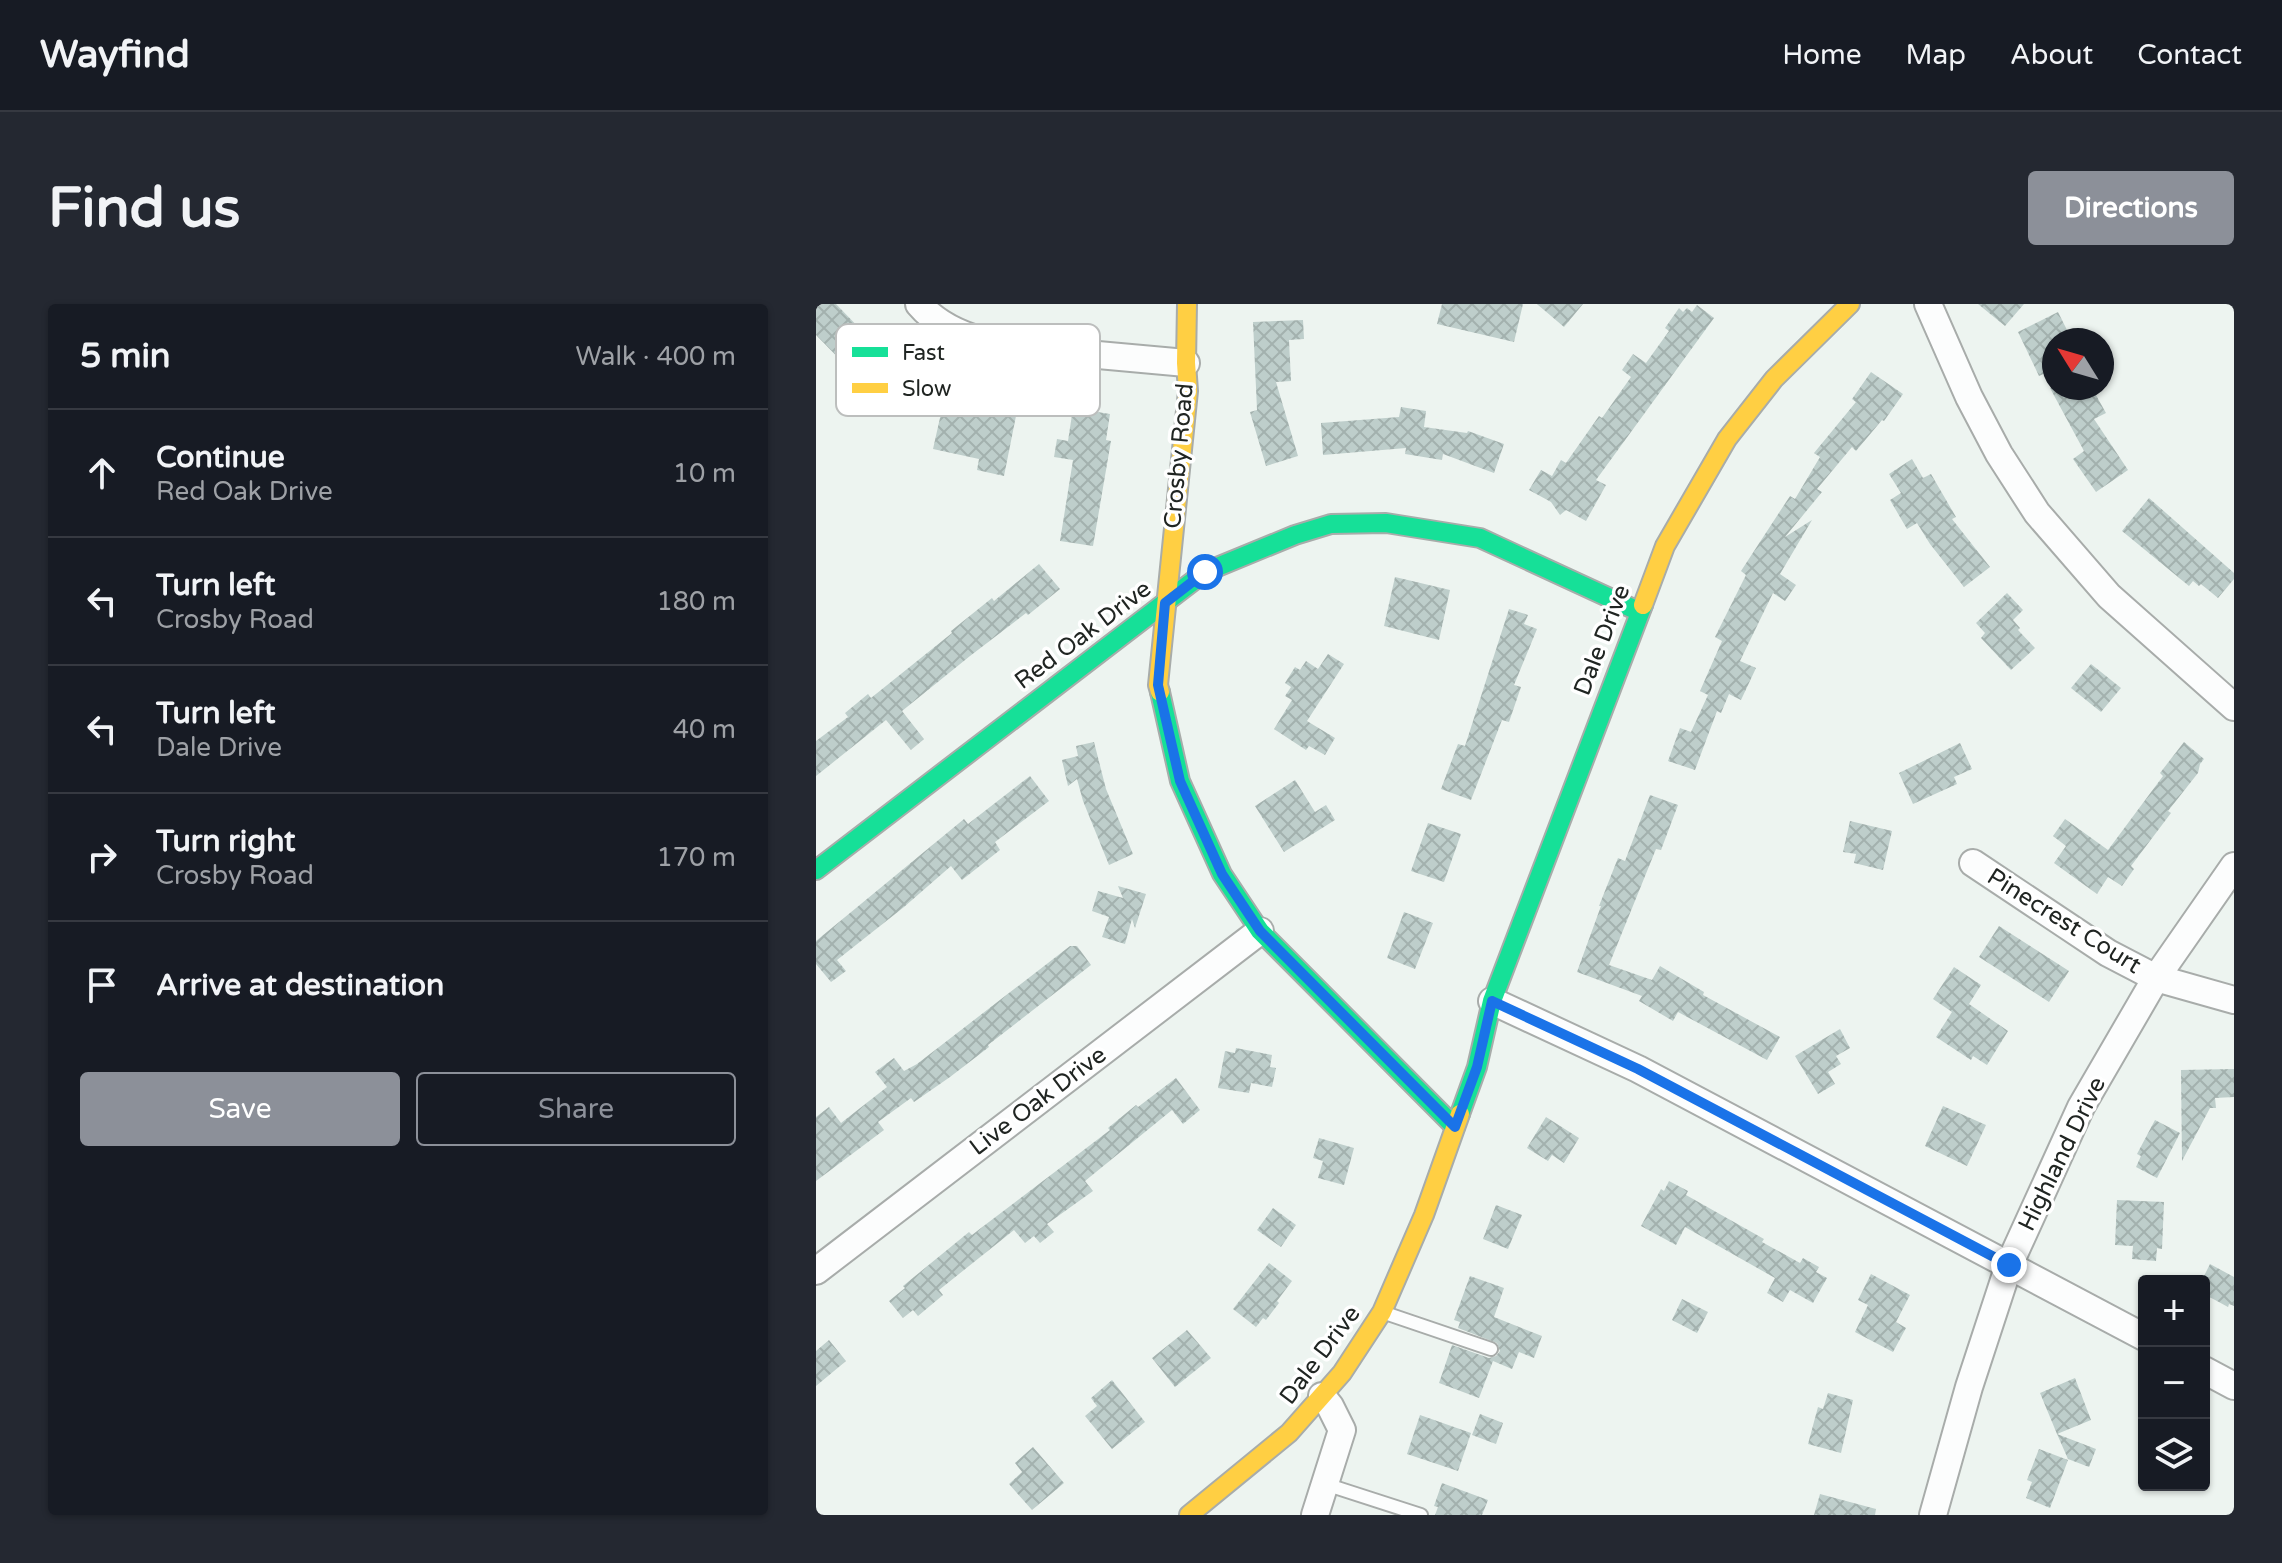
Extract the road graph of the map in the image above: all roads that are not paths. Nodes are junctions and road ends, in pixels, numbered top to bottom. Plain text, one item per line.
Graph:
1 (919, 304) edge
2 (1187, 304) edge
3 (1850, 304) edge
4 (1928, 304) edge
5 (946, 324) edge
6 (1100, 356) edge
7 (1186, 363) junction
8 (1165, 603) junction
9 (1638, 611) junction
10 (2234, 707) edge
11 (1973, 863) dead end
12 (2234, 866) edge
13 (816, 870) edge
14 (1260, 931) junction
15 (2156, 978) junction
16 (2234, 1000) edge
17 (1492, 1001) junction
18 (1455, 1127) junction
19 (2009, 1265) junction
20 (816, 1271) edge
21 (1382, 1312) junction
22 (2138, 1334) edge
23 (1491, 1349) dead end
24 (2210, 1373) edge
25 (2234, 1386) edge
26 (1322, 1396) junction
27 (1325, 1484) junction
28 (1189, 1515) edge
29 (1315, 1515) edge
30 (1421, 1515) edge
31 (1933, 1515) edge

1 - 5 street
2 - 7 street, Crosby Road
3 - 9 street, Dale Drive
4 - 10 street
6 - 7 street
7 - 8 street, Crosby Road
8 - 9 street, Red Oak Drive
8 - 13 street, Red Oak Drive
8 - 14 street, Crosby Road
9 - 17 street, Dale Drive
11 - 15 street, Pinecrest Court
12 - 15 street, Highland Drive
14 - 18 street, Crosby Road
14 - 20 street, Live Oak Drive
15 - 16 street, Pinecrest Court
15 - 19 street, Highland Drive
17 - 18 street, Dale Drive
17 - 19 street
18 - 21 street, Dale Drive
19 - 22 street
19 - 31 street, Highland Drive
21 - 23 lane
21 - 26 street, Dale Drive
24 - 25 street
26 - 27 street
26 - 28 street, Dale Drive
27 - 29 street
27 - 30 lane

